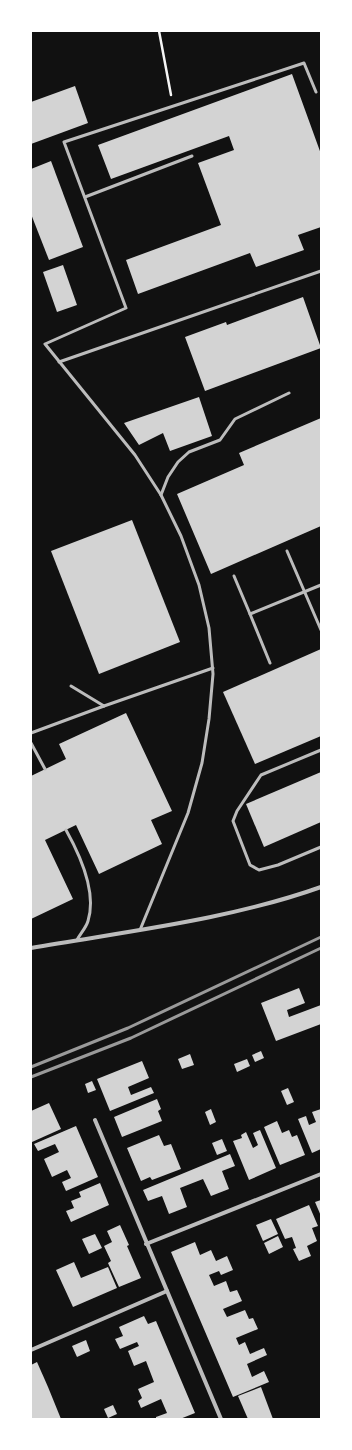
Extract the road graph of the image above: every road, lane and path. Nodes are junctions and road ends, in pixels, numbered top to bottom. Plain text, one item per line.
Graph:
1 (159, 31) edge
2 (316, 92) dead end
3 (173, 106) junction
4 (192, 156) dead end
5 (84, 197) junction
6 (321, 271) edge
7 (59, 362) junction
8 (289, 392) dead end
9 (161, 495) junction
10 (287, 551) dead end
11 (234, 576) dead end
12 (321, 585) edge
13 (305, 591) junction
14 (250, 614) junction
15 (321, 630) edge
16 (270, 663) dead end
17 (213, 668) junction
18 (71, 686) dead end
19 (104, 706) junction
20 (31, 733) edge
21 (31, 744) edge
22 (321, 750) edge
23 (44, 769) dead end
24 (66, 830) dead end
25 (321, 847) edge
26 (321, 887) edge
27 (140, 930) junction
28 (77, 940) junction
29 (31, 948) edge
30 (95, 1120) dead end
31 (321, 1174) edge
32 (146, 1244) junction
33 (167, 1291) junction
34 (31, 1350) edge
35 (221, 1419) edge

1 - 3 path
2 - 3 lane
3 - 5 lane
4 - 5 lane
5 - 7 lane
6 - 7 lane
7 - 9 lane
8 - 9 lane
9 - 17 lane
10 - 13 lane
11 - 14 lane
12 - 13 lane
13 - 14 lane
13 - 15 lane
14 - 16 lane
17 - 19 lane
17 - 27 lane
18 - 19 lane
19 - 20 lane
21 - 23 lane
22 - 25 lane
24 - 28 lane
26 - 27 street
27 - 28 street
28 - 29 street
30 - 32 street
31 - 32 street
32 - 33 street
33 - 34 street
33 - 35 street

